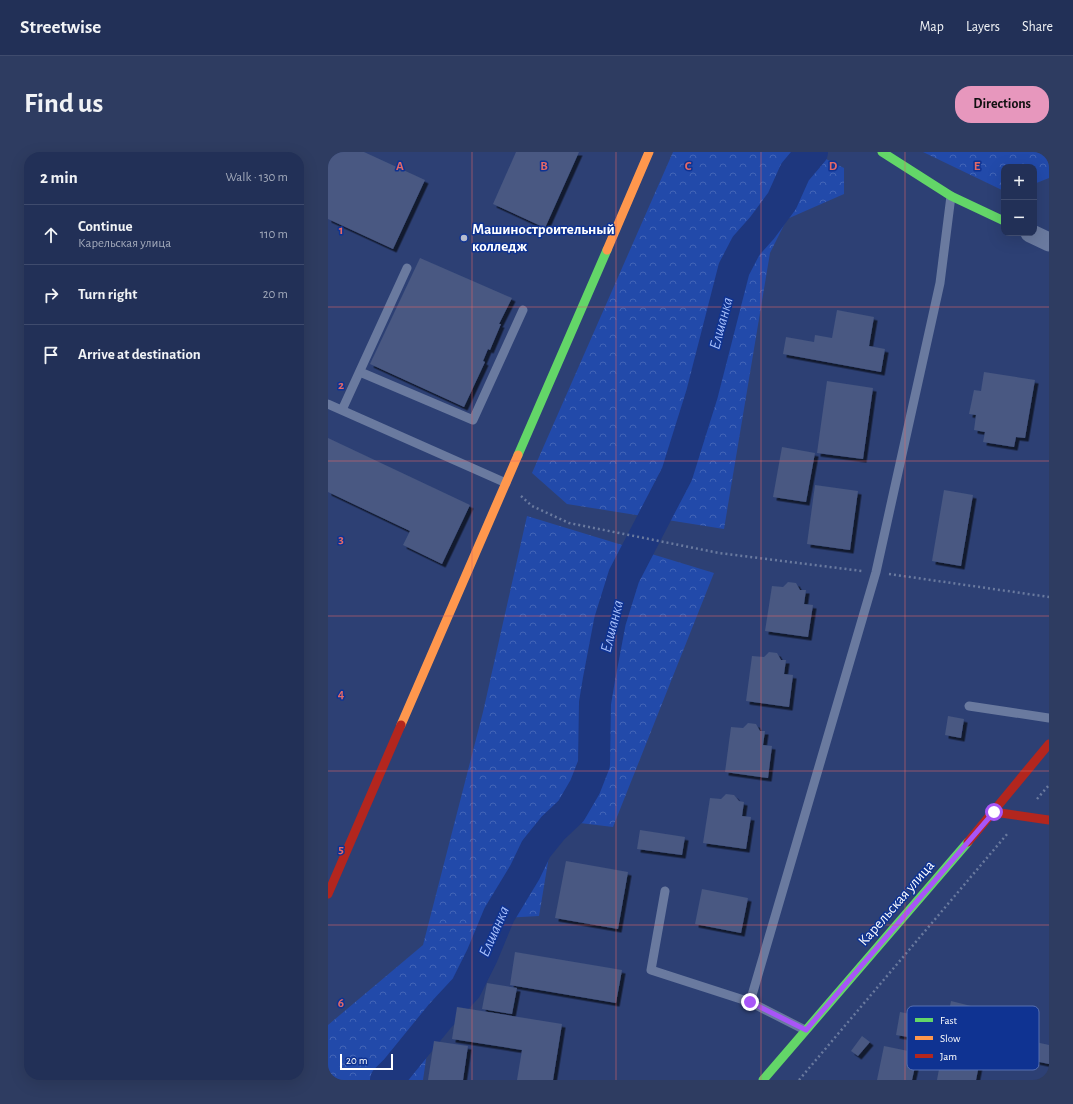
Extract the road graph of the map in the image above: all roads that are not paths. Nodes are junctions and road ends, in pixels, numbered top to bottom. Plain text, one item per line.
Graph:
1 (649, 152) edge
2 (882, 152) edge
3 (951, 196) junction
4 (1001, 220) edge
5 (1036, 236) edge
6 (1049, 242) edge
7 (407, 268) dead end
8 (523, 310) dead end
9 (360, 372) junction
10 (328, 404) edge
11 (342, 410) junction
12 (506, 484) junction
13 (968, 706) dead end
14 (1049, 718) edge
15 (1049, 744) edge
16 (994, 812) junction
17 (1049, 820) edge
18 (665, 891) dead end
19 (328, 894) edge
20 (750, 1002) junction
21 (806, 1030) junction
22 (763, 1080) edge

1 - 12 street
2 - 3 street
3 - 4 street
3 - 20 lane
5 - 6 street
7 - 9 lane
8 - 9 lane
9 - 11 lane
10 - 11 lane
11 - 12 lane
12 - 19 street
13 - 14 lane
15 - 16 street, Карельская улица
16 - 17 street
16 - 21 street, Карельская улица
18 - 20 lane
20 - 21 lane
21 - 22 street, Карельская улица

